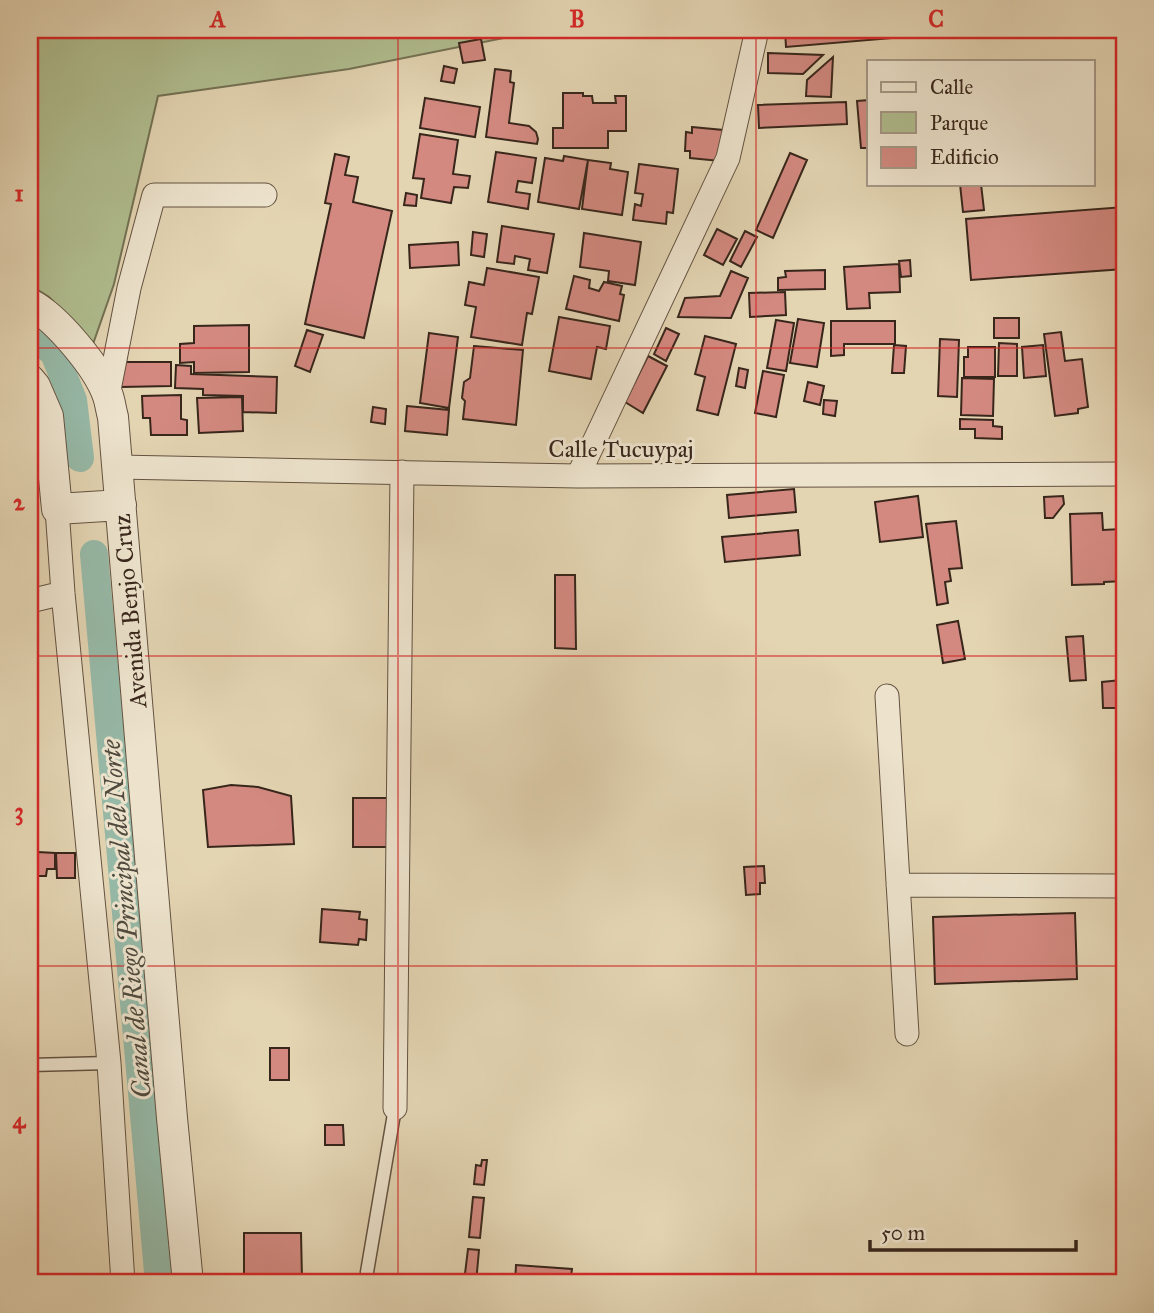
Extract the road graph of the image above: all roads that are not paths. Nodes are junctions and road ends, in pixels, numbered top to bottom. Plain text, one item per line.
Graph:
1 (757, 30) edge
2 (265, 195) dead end
3 (30, 304) edge
4 (30, 380) edge
5 (108, 395) junction
6 (118, 467) junction
7 (402, 472) junction
8 (1124, 474) edge
9 (579, 476) junction
10 (121, 505) junction
11 (57, 509) junction
12 (63, 593) junction
13 (30, 601) edge
14 (887, 696) dead end
15 (898, 885) junction
16 (1124, 886) edge
17 (906, 1034) dead end
18 (109, 1063) junction
19 (30, 1065) edge
20 (395, 1108) joint
21 (367, 1272) dead end
22 (123, 1283) edge
23 (188, 1283) edge

1 - 9 street
2 - 5 street
3 - 5 street, Avenida Benjo Cruz
4 - 11 street
5 - 6 street, Avenida Benjo Cruz
6 - 7 street, Calle Tucuypaj
6 - 10 street, Avenida Benjo Cruz
7 - 9 street, Calle Tucuypaj
7 - 20 street
8 - 9 street, Calle Tucuypaj
10 - 11 street
10 - 23 street, Avenida Benjo Cruz
11 - 12 street
12 - 13 street
12 - 18 street
14 - 15 street
15 - 16 street
15 - 17 street
18 - 19 lane
18 - 22 street
20 - 21 lane

